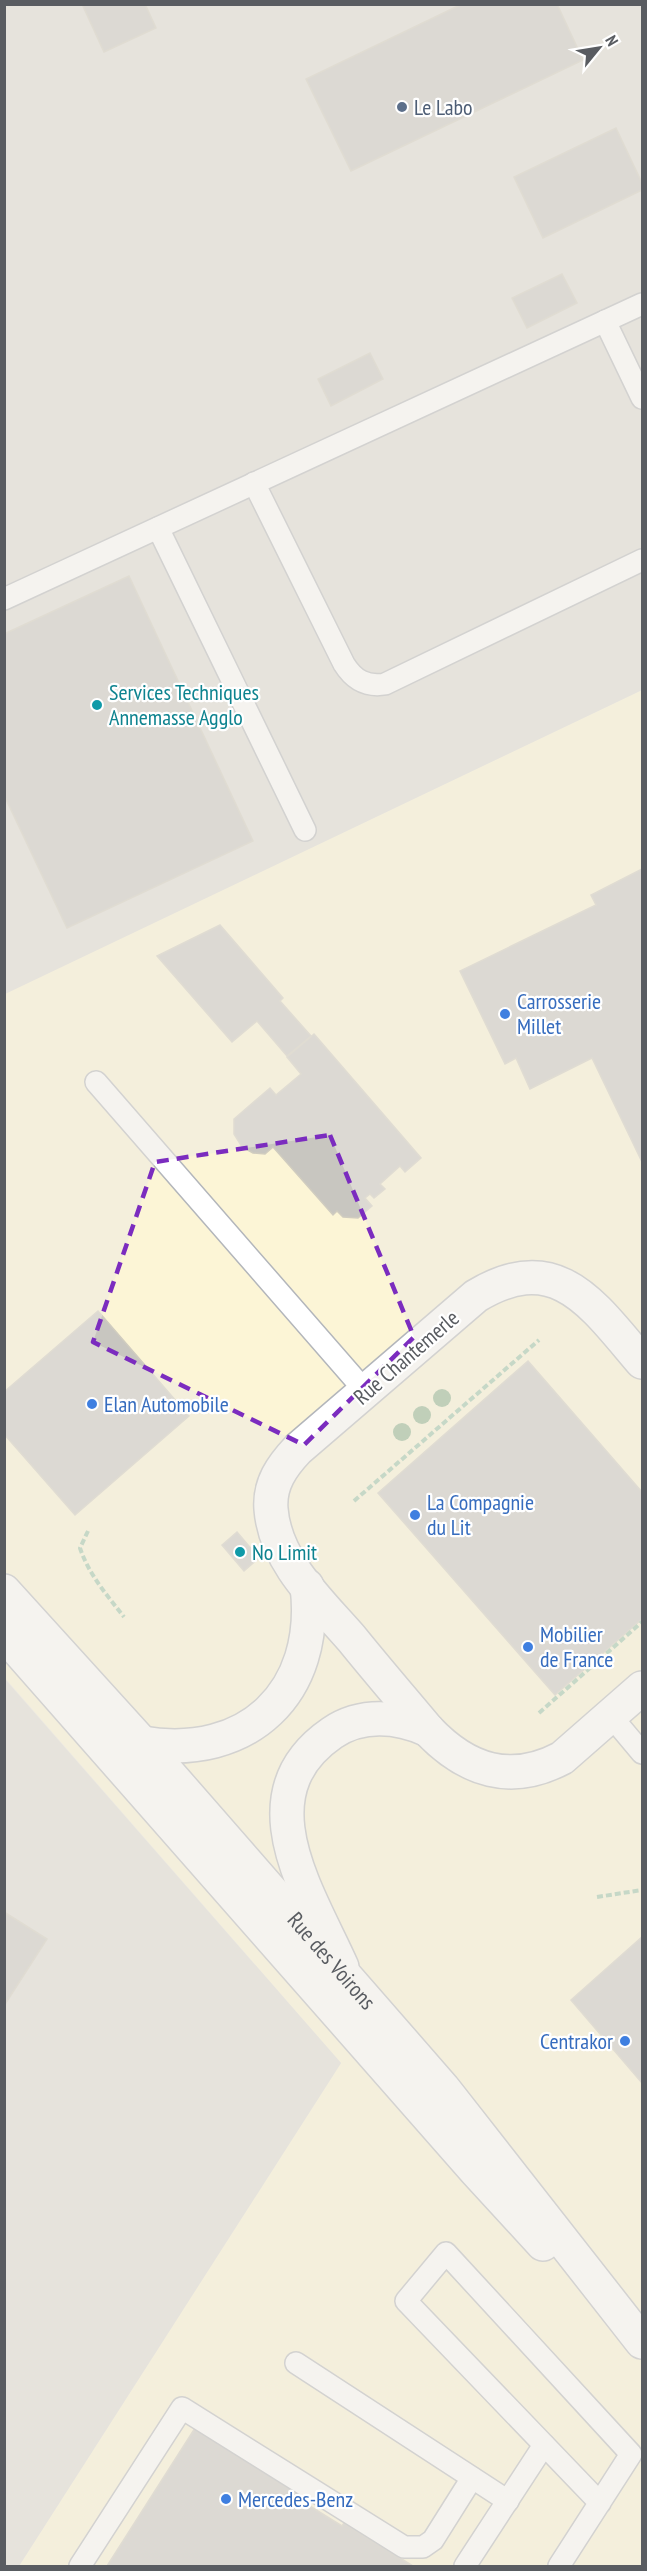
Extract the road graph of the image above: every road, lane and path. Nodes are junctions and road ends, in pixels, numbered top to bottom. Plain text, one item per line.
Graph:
1 (642, 304) edge
2 (605, 321) junction
3 (642, 398) edge
4 (254, 483) junction
5 (158, 528) junction
6 (642, 560) edge
7 (4, 599) edge
8 (305, 830) dead end
9 (96, 1082) dead end
10 (539, 1340) dead end
11 (642, 1362) edge
12 (366, 1392) junction
13 (354, 1501) dead end
14 (88, 1531) dead end
15 (306, 1586) junction
16 (4, 1591) edge
17 (124, 1617) dead end
18 (642, 1622) edge
19 (4, 1634) edge
20 (642, 1688) edge
21 (539, 1713) dead end
22 (611, 1716) junction
23 (428, 1730) junction
24 (142, 1743) junction
25 (642, 1753) edge
26 (642, 1890) edge
27 (597, 1897) dead end
28 (347, 1977) junction
29 (642, 2342) edge
30 (642, 2347) edge
31 (296, 2363) dead end
32 (544, 2445) junction
33 (472, 2478) junction
34 (508, 2501) junction
35 (600, 2503) junction
36 (80, 2566) edge
37 (465, 2566) edge
38 (559, 2566) edge

1 - 2 lane
2 - 3 lane
2 - 4 lane
4 - 5 lane
4 - 6 lane
5 - 7 lane
5 - 8 lane
9 - 12 lane
10 - 13 path
11 - 12 street, Rue Chantemerle
12 - 15 street, Rue Chantemerle
14 - 17 path
15 - 23 street, Rue Chantemerle
15 - 24 street, Rue Chantemerle
16 - 24 street, Rue des Voirons
18 - 21 path
19 - 30 street, Rue des Voirons
20 - 22 street, Rue Chantemerle
22 - 23 street, Rue Chantemerle
22 - 25 lane
23 - 28 street, Rue Chantemerle
24 - 28 street, Rue des Voirons
26 - 27 path
28 - 29 street, Rue des Voirons
31 - 33 lane
32 - 34 lane
32 - 35 lane
32 - 35 lane
33 - 34 lane
33 - 36 lane
34 - 37 lane
35 - 38 lane

